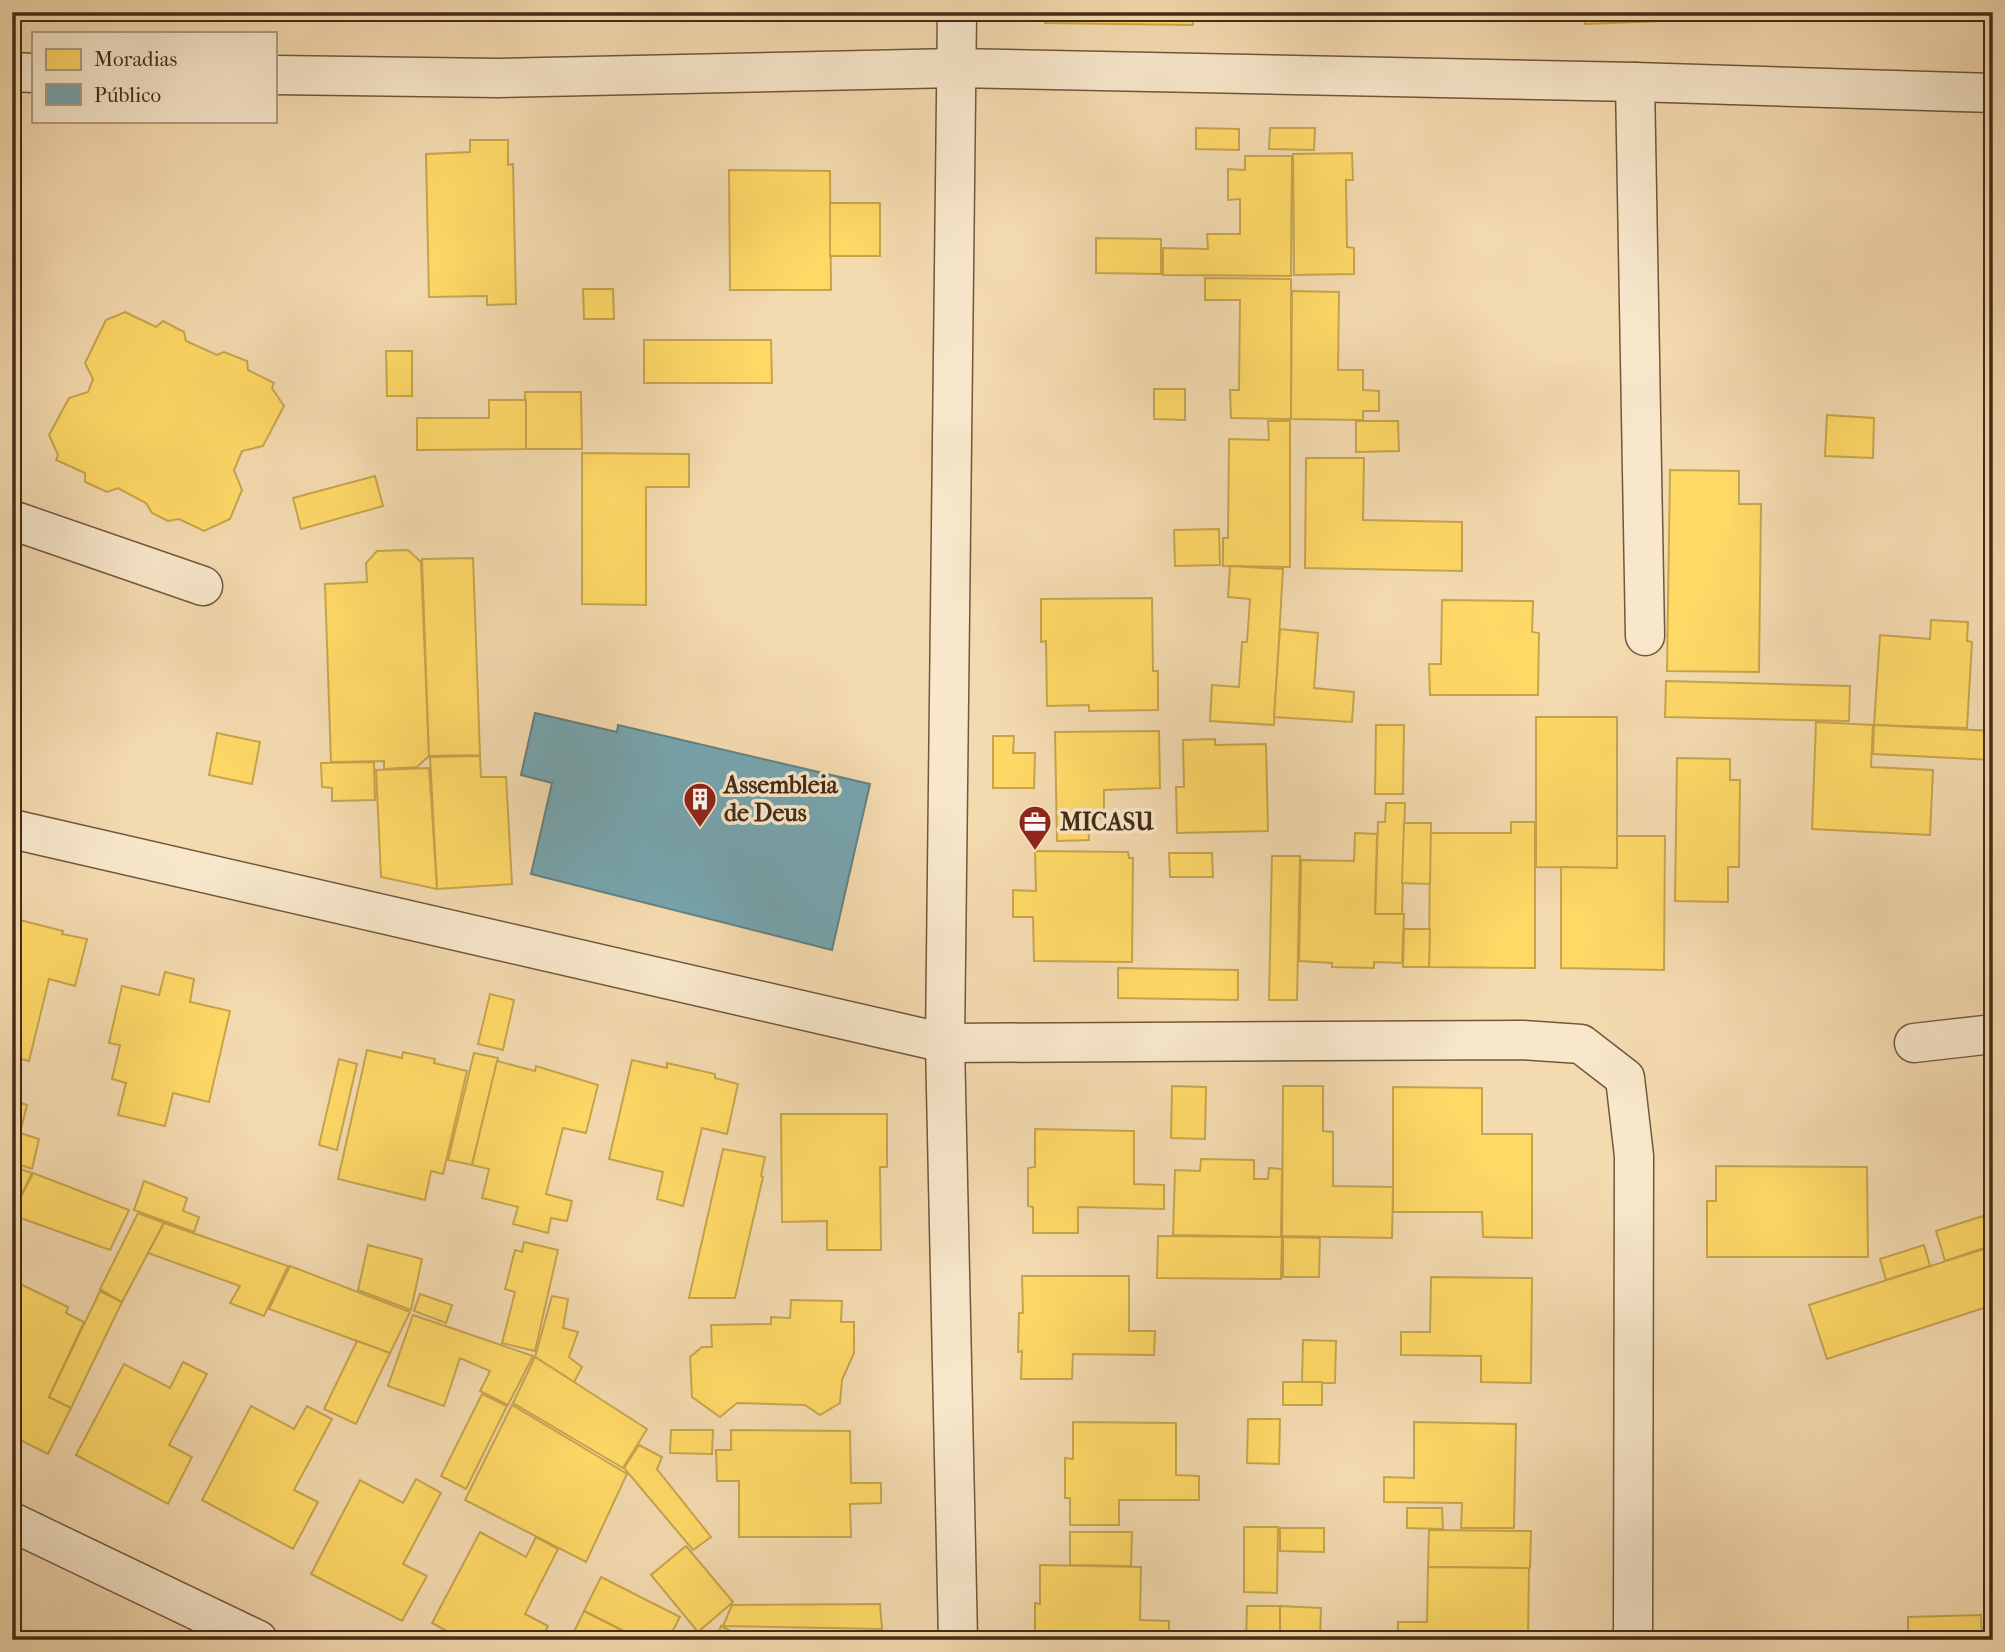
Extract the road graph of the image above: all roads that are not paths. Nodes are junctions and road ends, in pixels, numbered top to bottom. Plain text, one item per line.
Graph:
1 (957, 12) edge
2 (956, 68) junction
3 (12, 72) edge
4 (32, 73) edge
5 (276, 75) edge
6 (1635, 82) junction
7 (1993, 93) edge
8 (12, 520) edge
9 (203, 586) dead end
10 (1645, 636) dead end
11 (12, 829) edge
12 (1993, 1034) edge
13 (1914, 1042) dead end
14 (946, 1043) junction
15 (12, 1522) edge
16 (258, 1640) edge
17 (958, 1640) edge
18 (1633, 1640) edge

1 - 2 street
2 - 5 street
2 - 6 street
2 - 14 street
3 - 4 street
6 - 7 street
6 - 10 street
8 - 9 street
11 - 14 street
12 - 13 street
14 - 17 street
14 - 18 street
15 - 16 street

